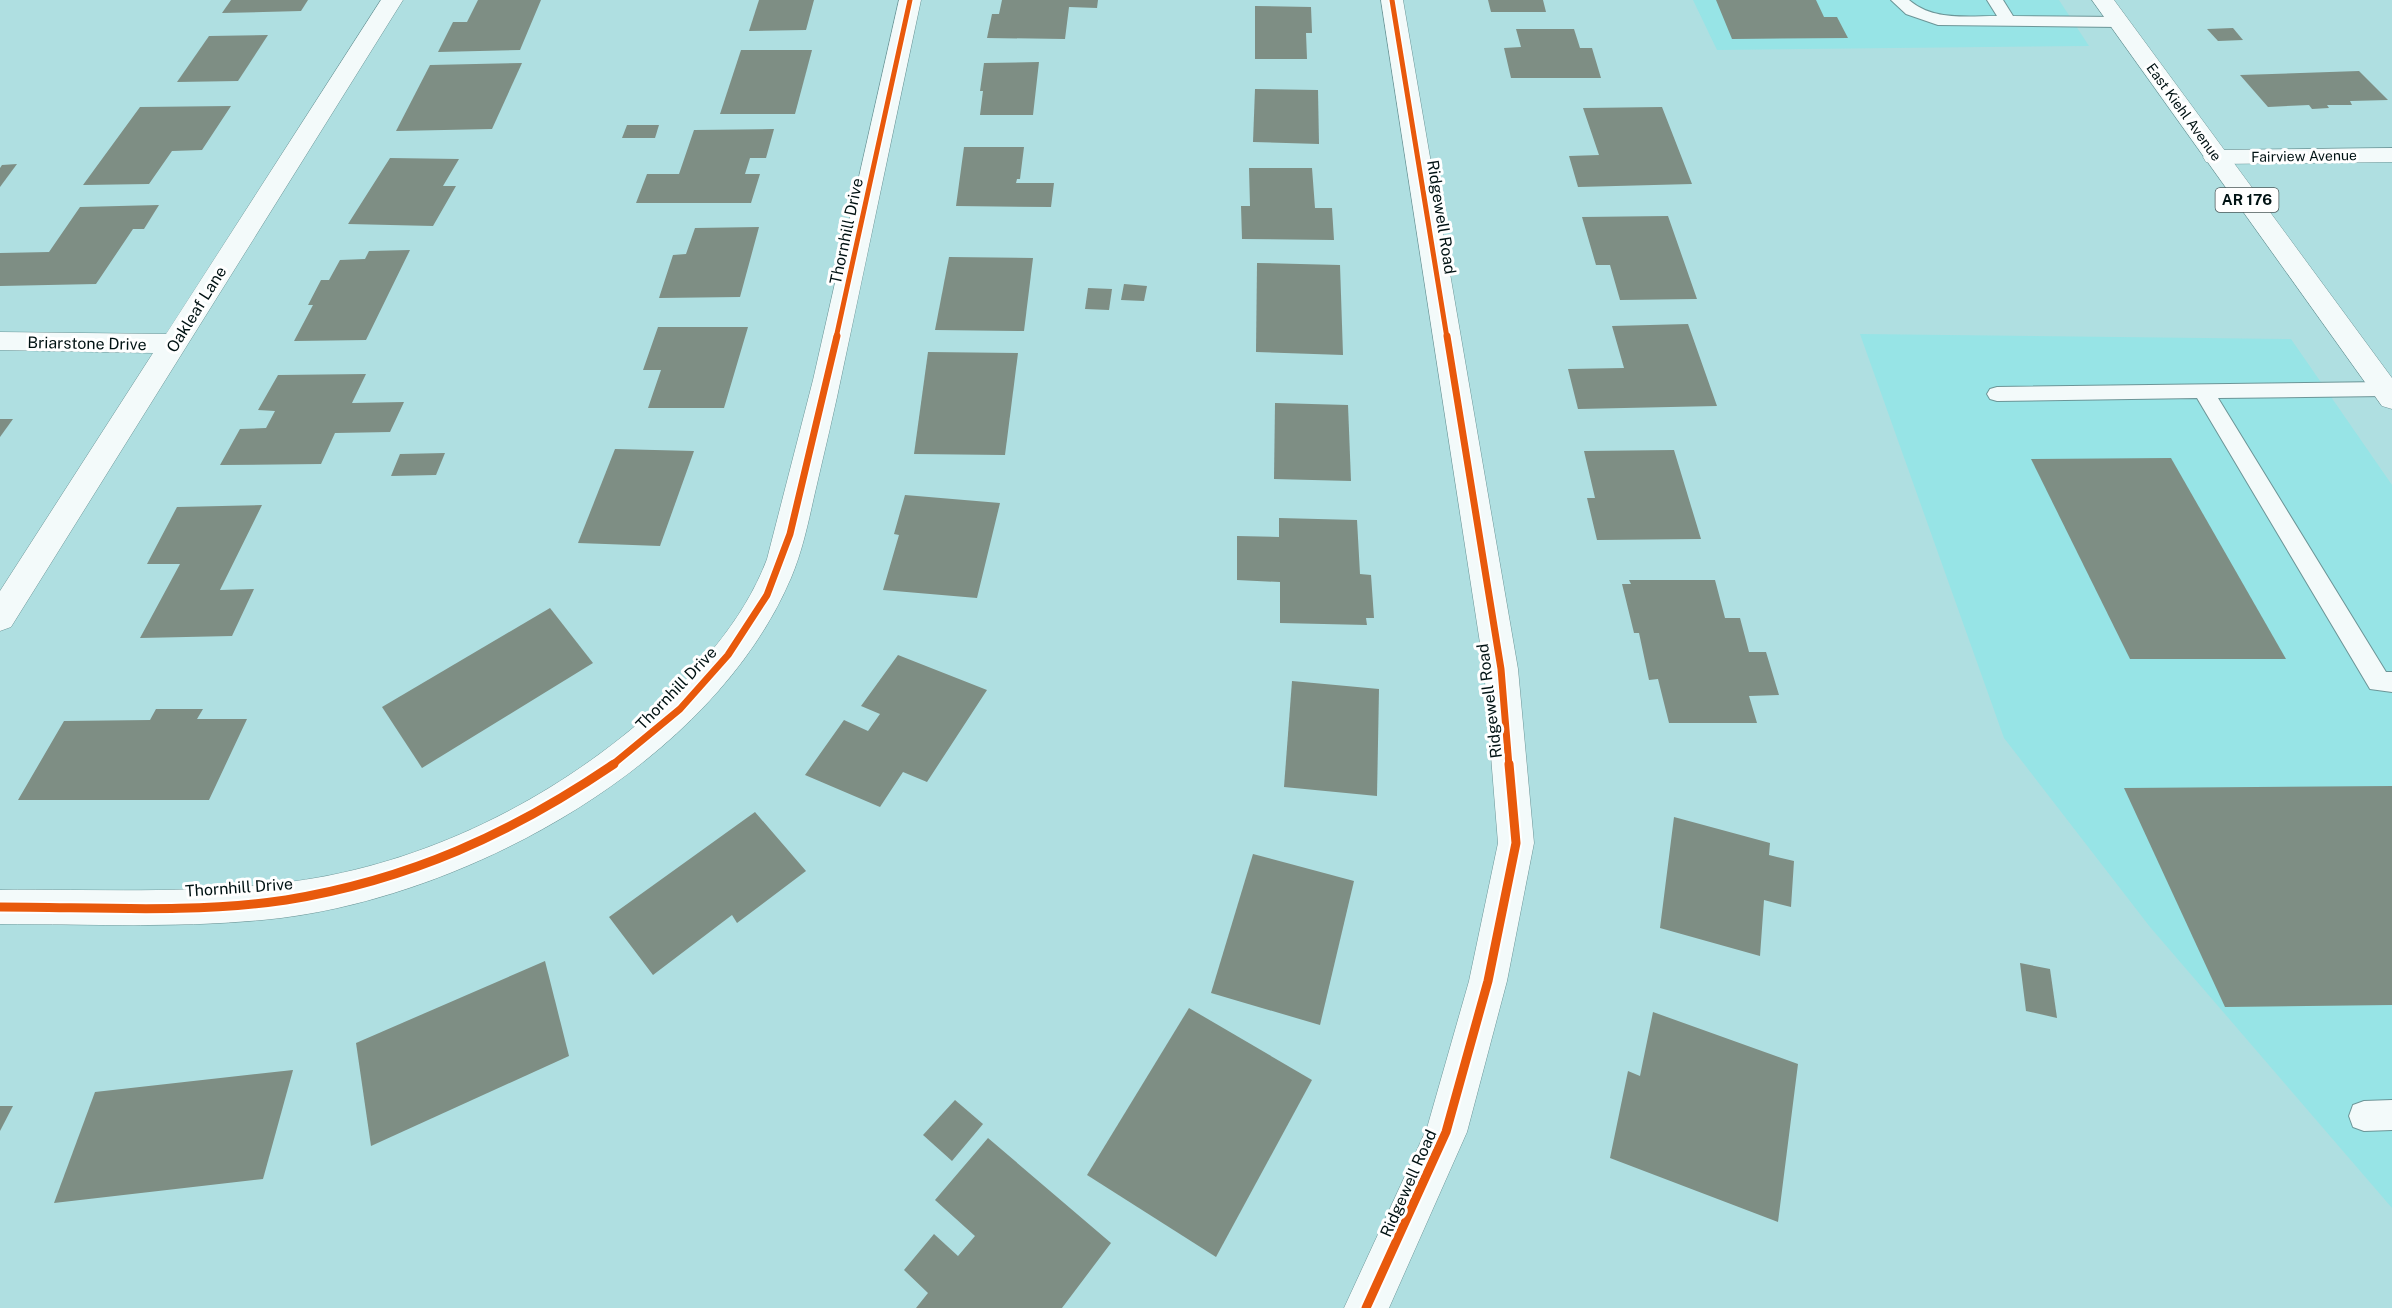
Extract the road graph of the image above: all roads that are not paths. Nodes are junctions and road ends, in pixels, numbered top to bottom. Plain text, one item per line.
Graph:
1 (392, 0) edge
2 (910, 0) edge
3 (1392, 0) edge
4 (1899, 0) edge
5 (1995, 0) edge
6 (2103, 0) edge
7 (2008, 21) junction
8 (2119, 22) junction
9 (2392, 155) edge
10 (2216, 157) junction
11 (0, 341) edge
12 (173, 344) junction
13 (2203, 391) junction
14 (1997, 394) dead end
15 (2388, 394) edge
16 (0, 618) edge
17 (2392, 682) edge
18 (0, 907) edge
19 (1365, 1308) edge

1 - 12 street, Oakleaf Lane
2 - 18 street, Thornhill Drive
3 - 19 street, Ridgewell Road
4 - 7 lane
5 - 7 lane
6 - 8 street, East Kiehl Avenue / AR 176
7 - 8 lane
8 - 10 street, East Kiehl Avenue / AR 176
9 - 10 street, Fairview Avenue
10 - 15 street, East Kiehl Avenue / AR 176
11 - 12 street, Briarstone Drive
12 - 16 street, Oakleaf Lane
13 - 14 lane
13 - 15 lane
13 - 17 lane

